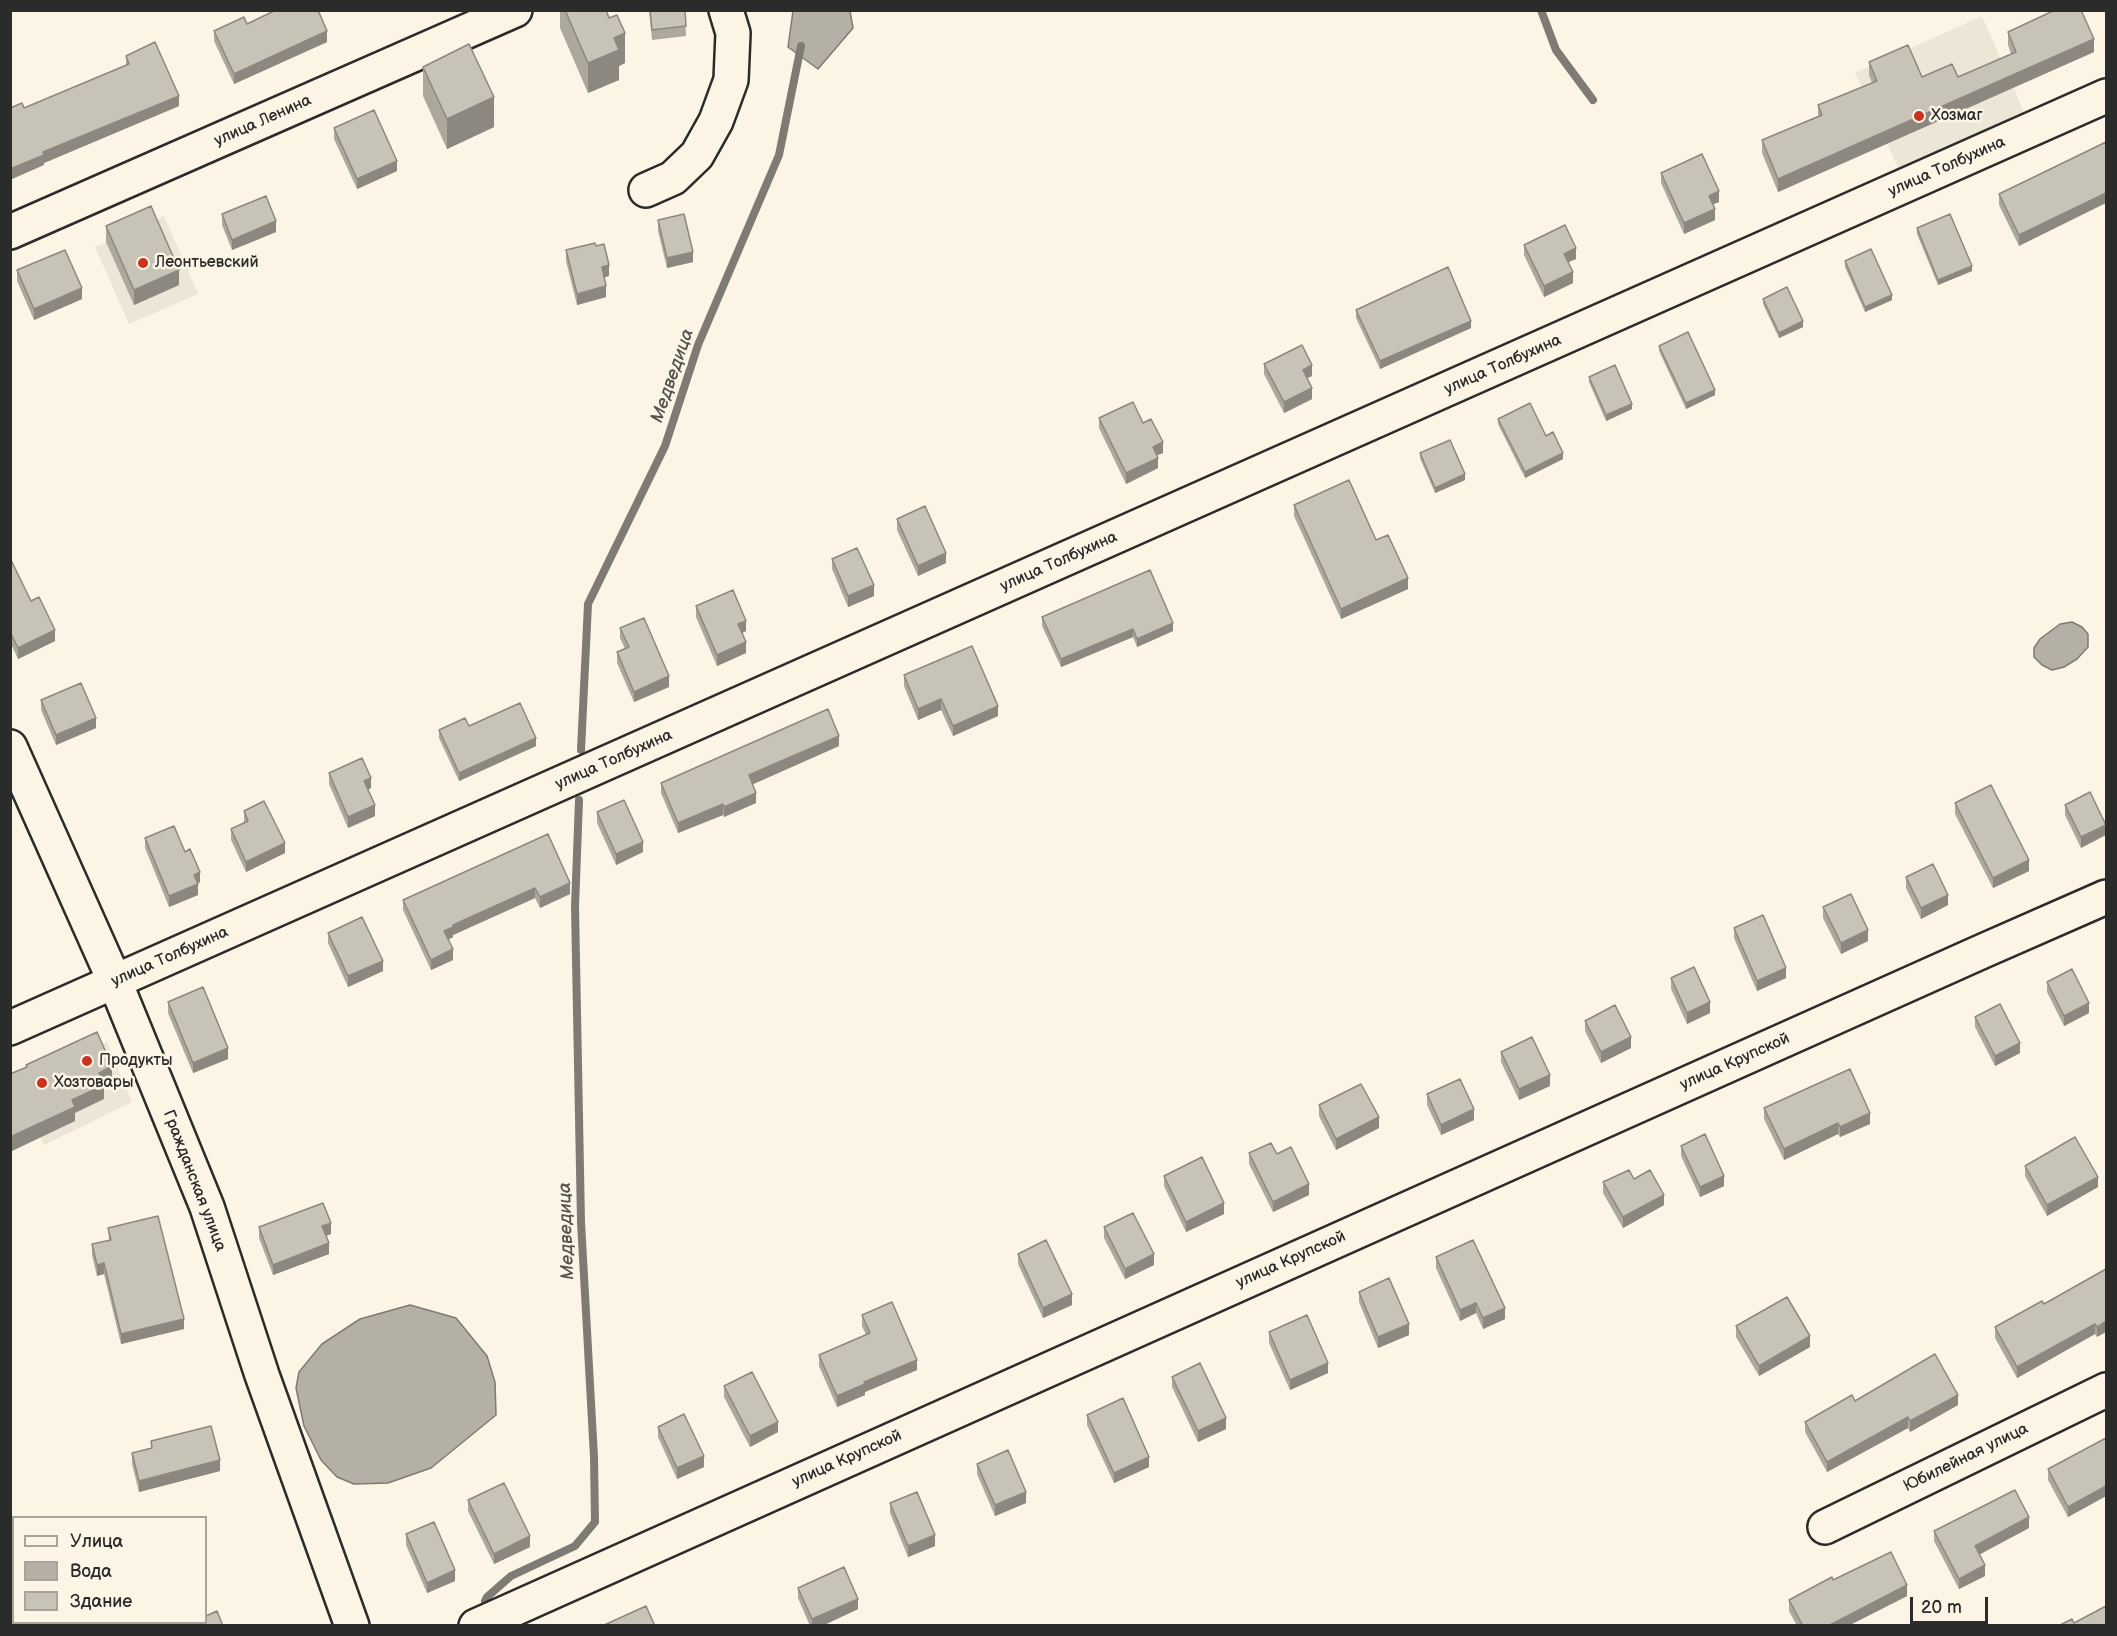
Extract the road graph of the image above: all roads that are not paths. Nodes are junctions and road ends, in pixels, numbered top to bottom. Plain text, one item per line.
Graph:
1 (515, 10) edge
2 (726, 10) edge
3 (2106, 96) edge
4 (646, 190) dead end
5 (10, 232) edge
6 (10, 747) edge
7 (2106, 897) edge
8 (115, 982) junction
9 (10, 1028) edge
10 (2106, 1390) edge
11 (1824, 1527) dead end
12 (352, 1626) edge
13 (476, 1626) edge

1 - 5 street, улица Ленина
2 - 4 street
3 - 8 street, улица Толбухина
6 - 8 street, Гражданская улица
7 - 13 street, улица Крупской
8 - 9 street, улица Толбухина
8 - 12 street, Гражданская улица
10 - 11 street, Юбилейная улица

